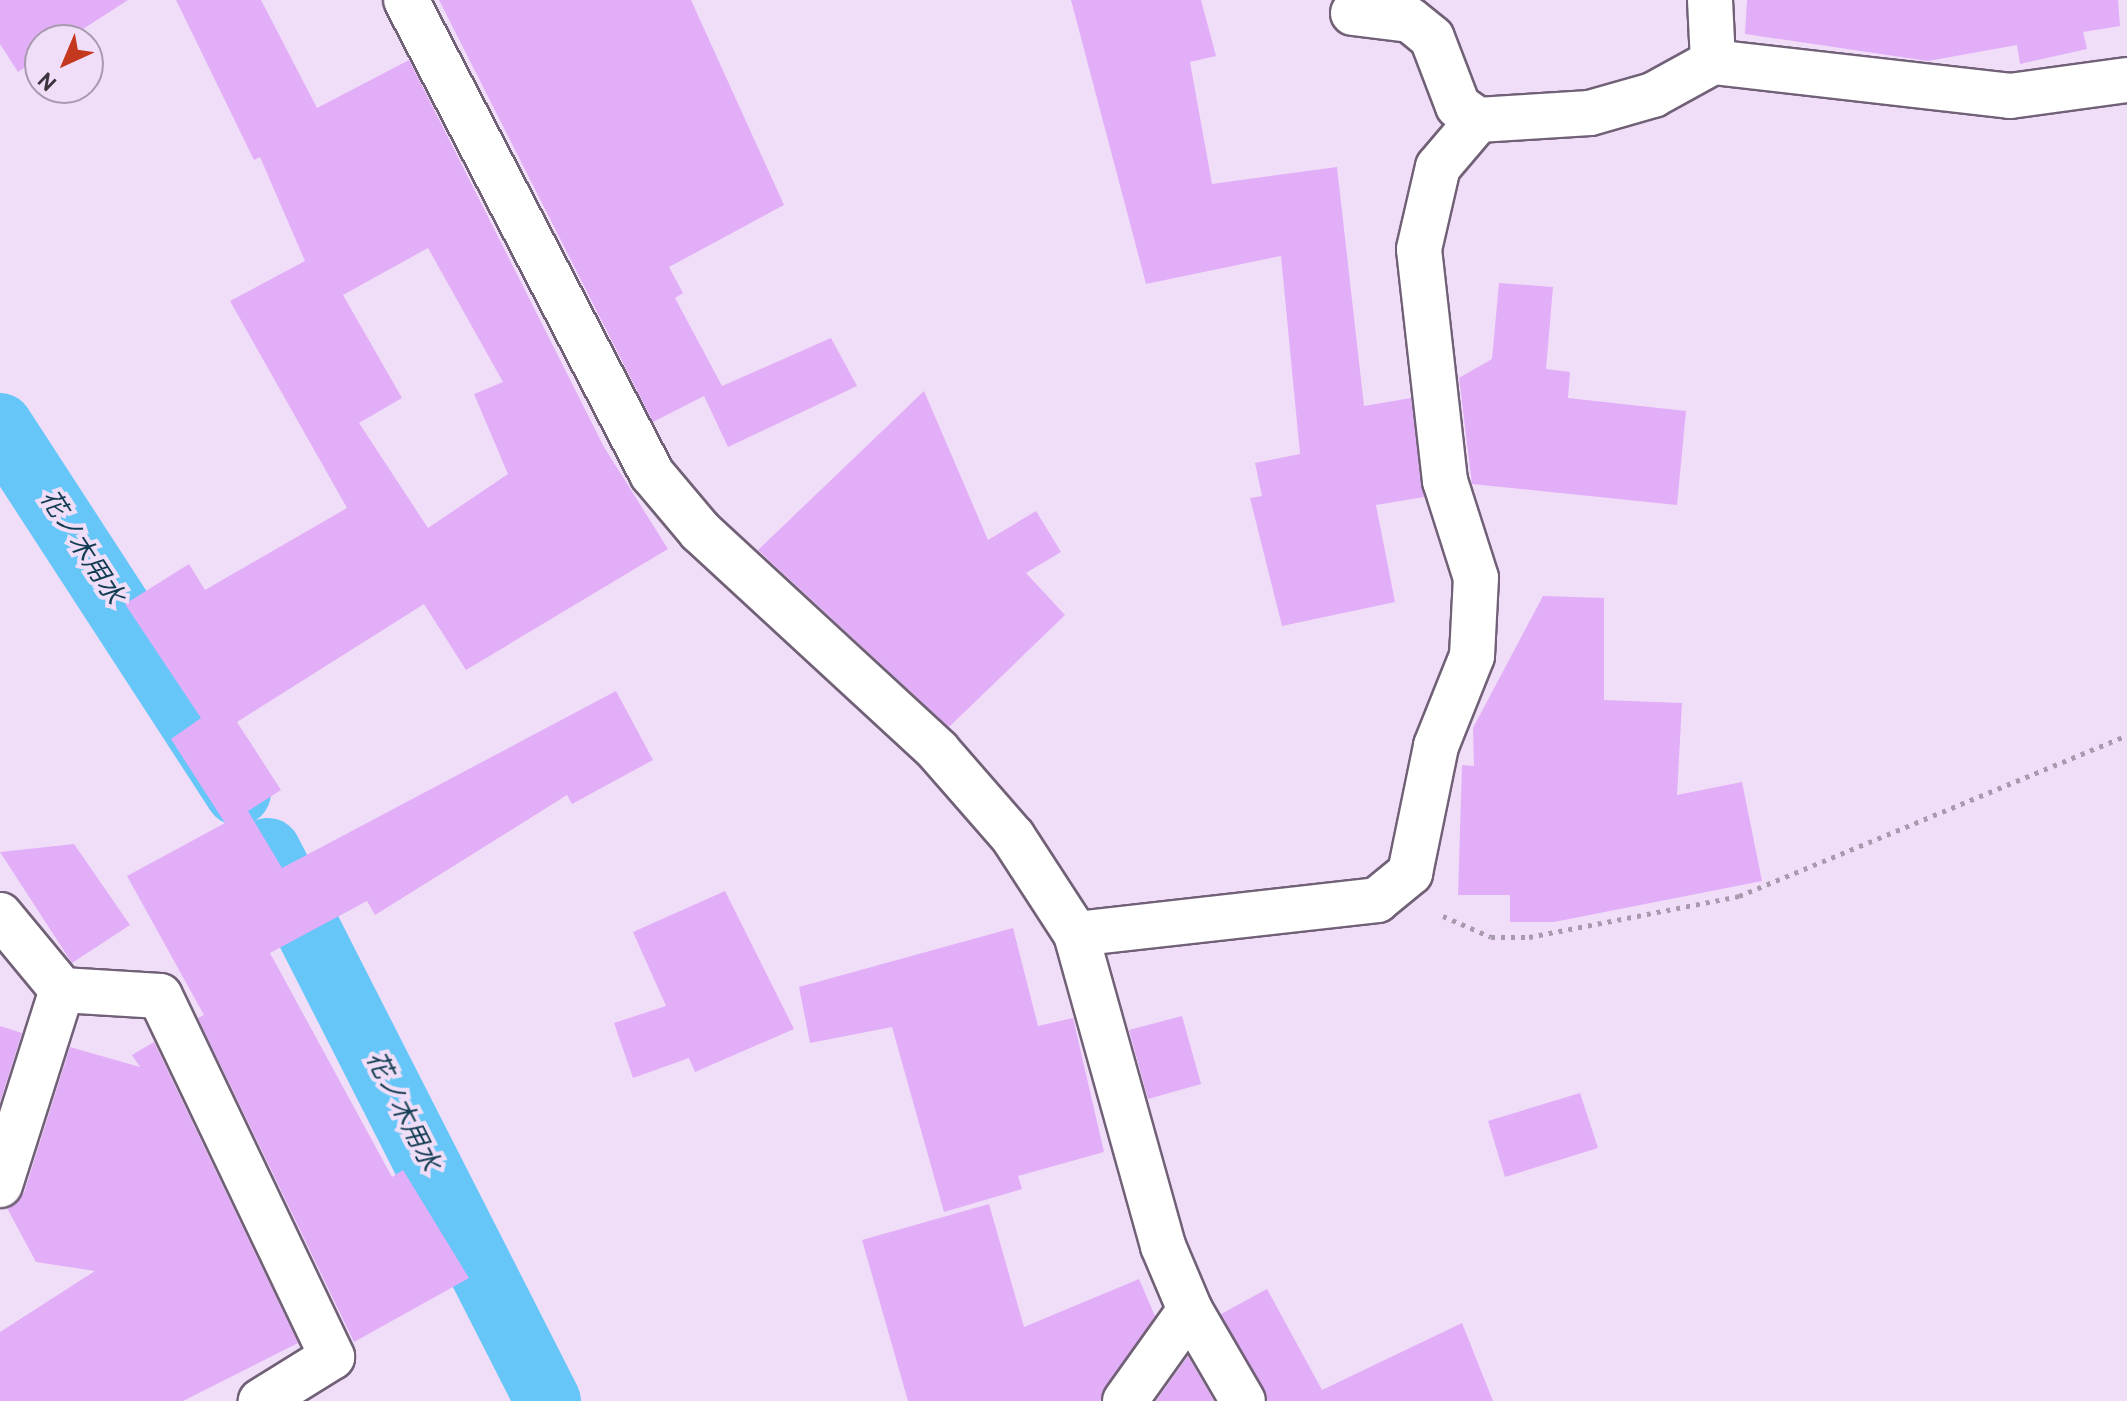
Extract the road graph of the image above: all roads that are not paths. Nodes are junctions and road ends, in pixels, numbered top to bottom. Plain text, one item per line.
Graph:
1 (406, 0) edge
2 (1710, 0) edge
3 (1353, 13) dead end
4 (1713, 62) junction
5 (2127, 80) edge
6 (1478, 120) junction
7 (0, 915) edge
8 (1076, 934) junction
9 (62, 990) junction
10 (0, 1185) edge
11 (1190, 1310) junction
12 (261, 1401) edge
13 (1125, 1401) edge
14 (1243, 1401) edge

1 - 8 street
2 - 4 street
3 - 6 street
4 - 5 street
4 - 6 street
6 - 8 street
7 - 9 street
8 - 11 street
9 - 10 street
9 - 12 street
11 - 13 street
11 - 14 street

